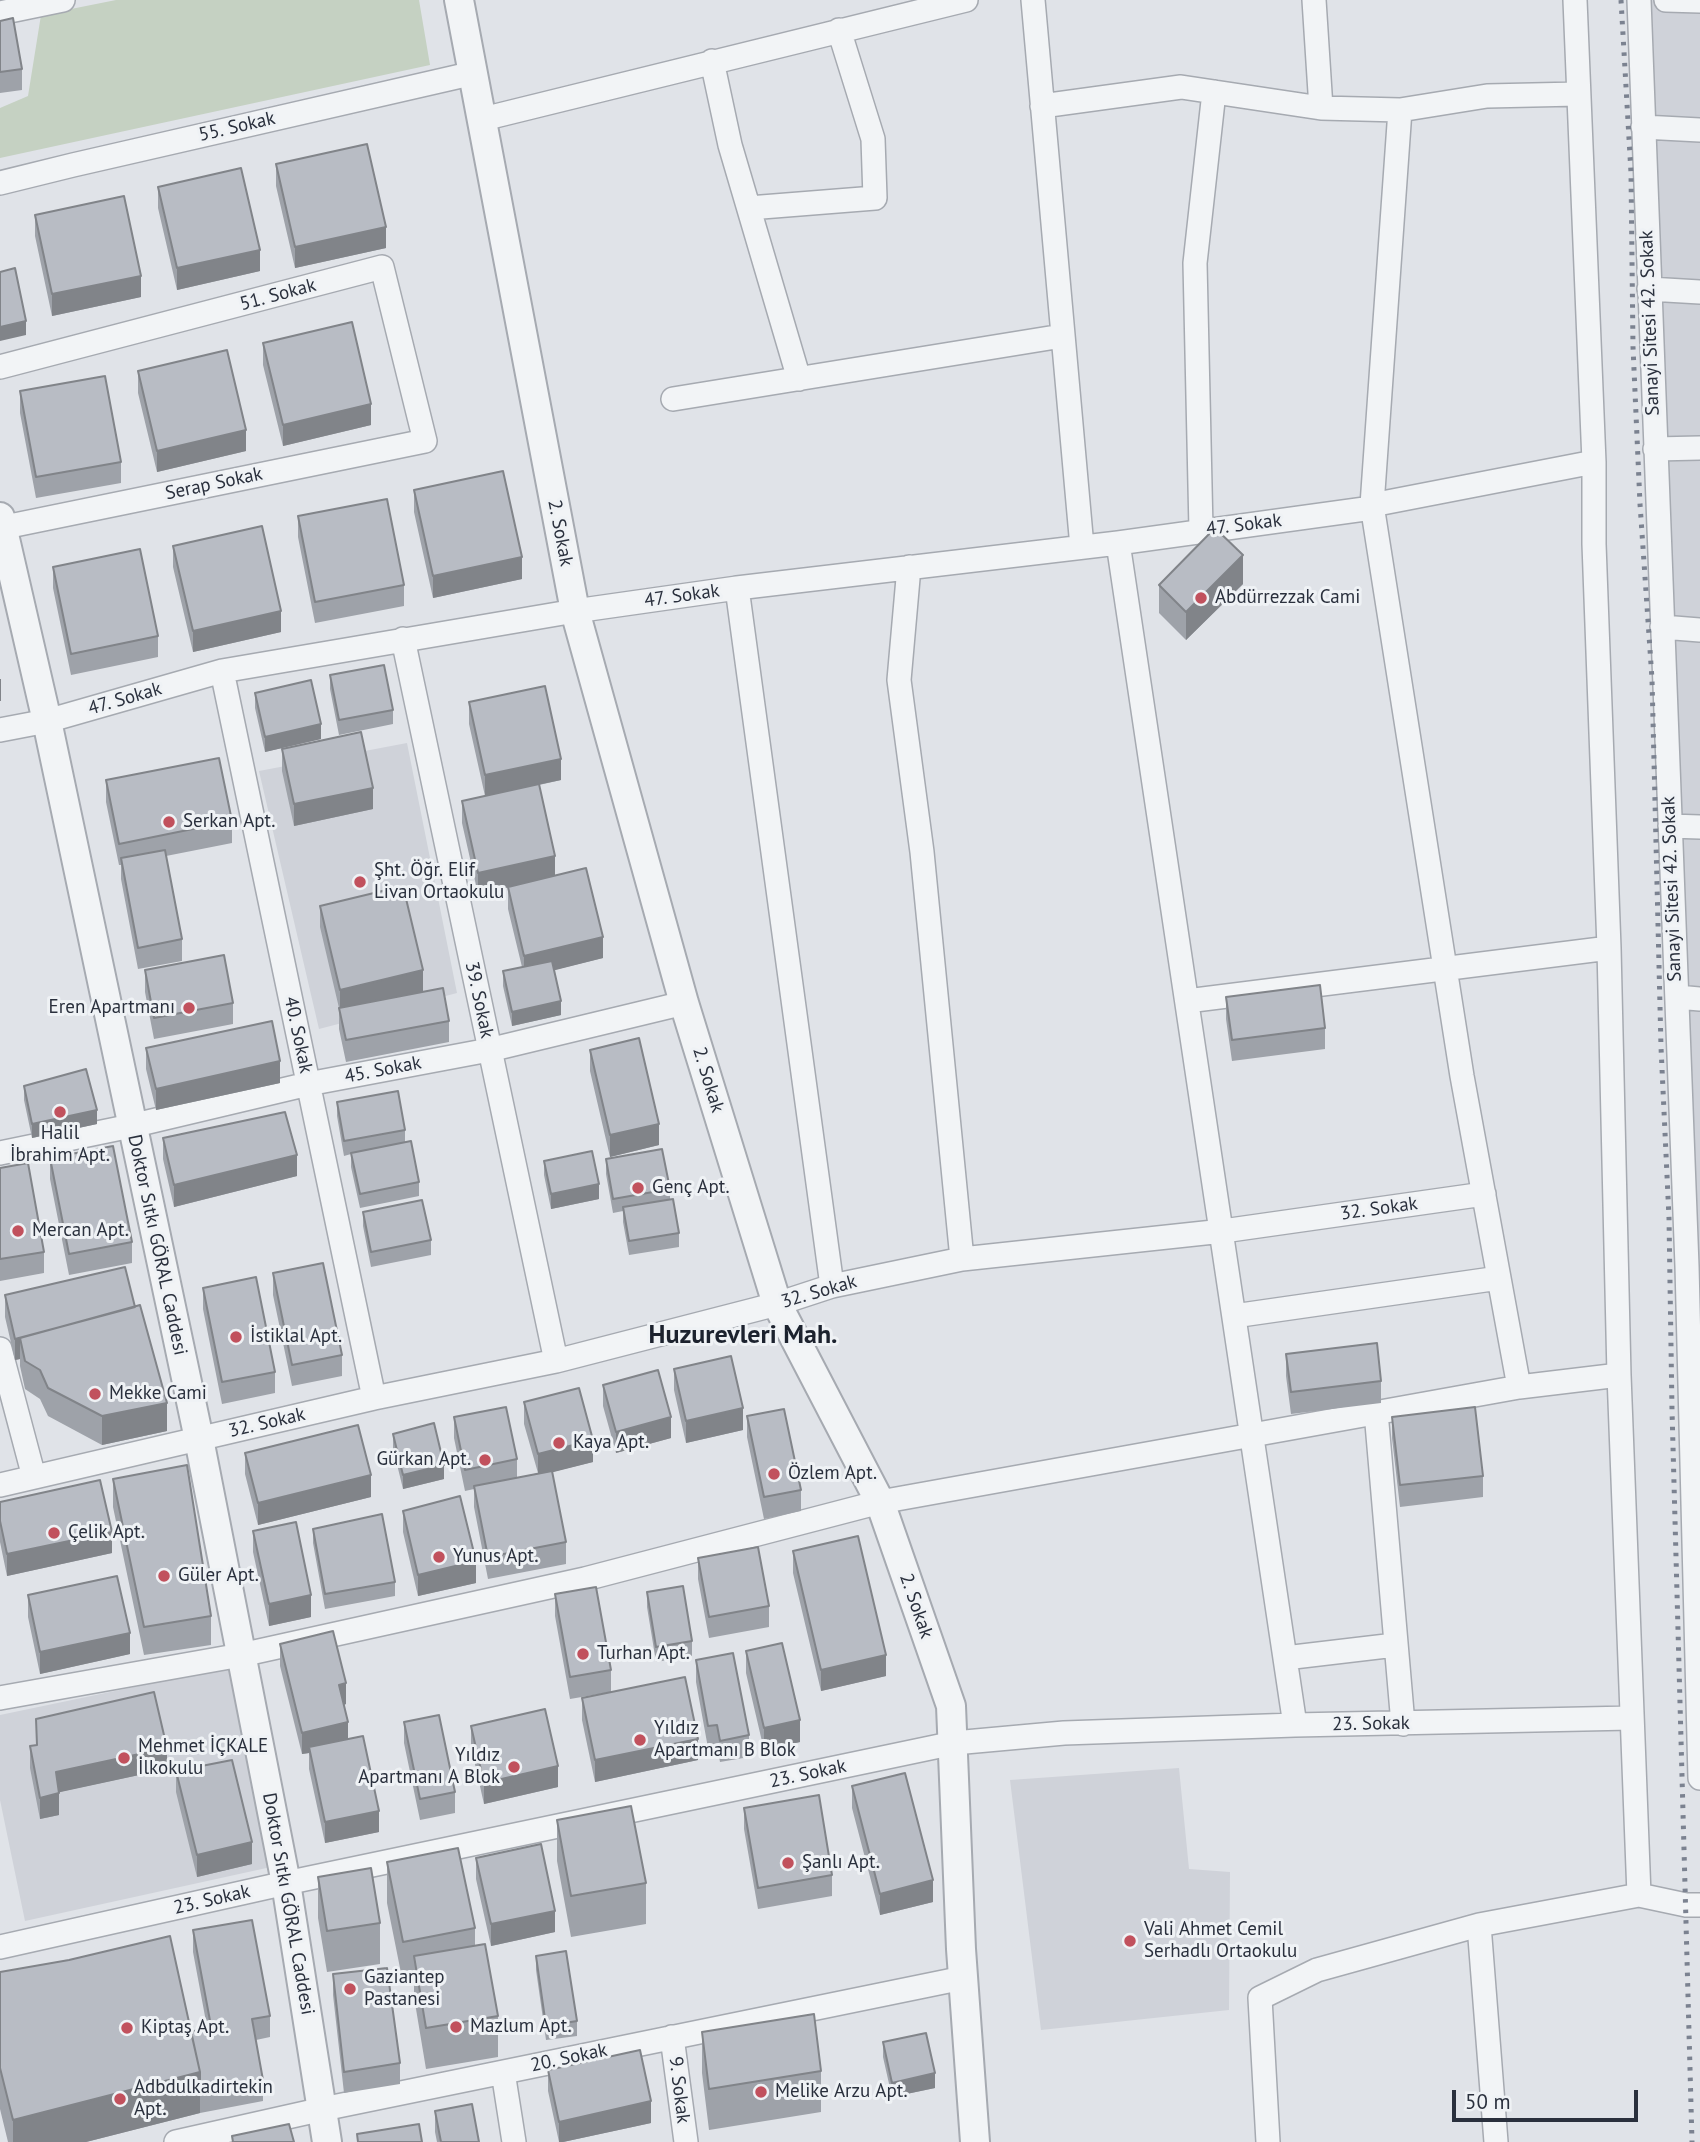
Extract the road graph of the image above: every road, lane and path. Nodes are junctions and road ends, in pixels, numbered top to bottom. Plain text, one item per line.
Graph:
1 (63, 0) edge
2 (459, 0) edge
3 (965, 0) edge
4 (1033, 0) edge
5 (1314, 0) edge
6 (1575, 0) edge
7 (1639, 0) edge
8 (1666, 0) edge
9 (1700, 1) edge
10 (902, 8) edge
11 (0, 13) edge
12 (839, 30) junction
13 (712, 61) junction
14 (474, 73) junction
15 (1214, 92) junction
16 (1578, 94) junction
17 (1042, 106) junction
18 (1321, 108) junction
19 (1400, 110) junction
20 (482, 119) junction
21 (1643, 127) junction
22 (1700, 130) edge
23 (0, 183) edge
24 (748, 208) junction
25 (1649, 289) junction
26 (1700, 292) edge
27 (1062, 336) junction
28 (0, 367) edge
29 (799, 379) junction
30 (673, 399) dead end
31 (425, 441) joint
32 (1700, 448) edge
33 (1655, 449) junction
34 (1594, 462) junction
35 (1372, 507) junction
36 (1, 524) edge
37 (1201, 530) junction
38 (1118, 543) junction
39 (1082, 547) junction
40 (909, 567) junction
41 (737, 588) junction
42 (575, 611) junction
43 (1662, 627) junction
44 (1700, 630) edge
45 (404, 639) junction
46 (222, 671) junction
47 (47, 721) junction
48 (0, 730) edge
49 (1670, 826) junction
50 (1700, 827) edge
51 (1609, 948) junction
52 (1445, 969) junction
53 (1677, 997) junction
54 (1700, 999) edge
55 (1187, 1001) junction
56 (684, 1003) junction
57 (489, 1050) junction
58 (308, 1084) junction
59 (131, 1126) junction
60 (0, 1153) edge
61 (1692, 1163) edge
62 (1484, 1194) junction
63 (1223, 1231) junction
64 (962, 1259) junction
65 (1499, 1278) junction
66 (832, 1286) junction
67 (777, 1304) junction
68 (1234, 1316) junction
69 (0, 1349) edge
70 (556, 1361) junction
71 (1695, 1362) edge
72 (1619, 1375) junction
73 (1519, 1387) junction
74 (374, 1398) junction
75 (1376, 1412) junction
76 (1252, 1434) junction
77 (199, 1439) junction
78 (34, 1477) junction
79 (0, 1485) edge
80 (880, 1503) junction
81 (1697, 1538) edge
82 (1395, 1646) junction
83 (241, 1654) junction
84 (1285, 1658) junction
85 (0, 1698) edge
86 (1631, 1718) junction
87 (1699, 1718) edge
88 (1295, 1724) junction
89 (1403, 1724) junction
90 (954, 1743) junction
91 (1700, 1779) edge
92 (286, 1883) junction
93 (1639, 1895) junction
94 (1700, 1905) edge
95 (1479, 1925) junction
96 (0, 1947) edge
97 (963, 1978) junction
98 (672, 2037) junction
99 (503, 2072) junction
100 (323, 2109) junction
101 (176, 2142) edge
102 (327, 2142) edge
103 (514, 2142) edge
104 (685, 2142) edge
105 (975, 2142) edge
106 (1268, 2142) edge
107 (1496, 2142) edge

1 - 11 street
2 - 14 street, 2. Sokak
3 - 10 street
4 - 17 street
5 - 18 street
6 - 16 street
7 - 21 street, Sanayi Sitesi 42. Sokak
8 - 9 street
10 - 12 street
12 - 13 street
12 - 24 street
13 - 20 street
13 - 24 street
14 - 20 street, 2. Sokak
14 - 23 street, 55. Sokak
15 - 17 street
15 - 18 street
15 - 37 street
16 - 19 street
16 - 34 street
17 - 27 street
18 - 19 street
19 - 35 street
20 - 42 street, 2. Sokak
21 - 22 street
21 - 25 street, Sanayi Sitesi 42. Sokak
24 - 29 street
25 - 26 street
25 - 33 street, Sanayi Sitesi 42. Sokak
27 - 29 street
27 - 39 street
28 - 31 street, 51. Sokak
29 - 30 street
31 - 36 street, Serap Sokak
32 - 33 street
33 - 43 street, Sanayi Sitesi 42. Sokak
34 - 35 street, 47. Sokak
34 - 51 street
35 - 37 street, 47. Sokak
35 - 52 street
36 - 47 street, Doktor Sıtkı GÖRAL Caddesi
37 - 38 street, 47. Sokak
38 - 39 street, 47. Sokak
38 - 55 street
39 - 40 street, 47. Sokak
40 - 41 street, 47. Sokak
40 - 64 street
41 - 42 street, 47. Sokak
41 - 66 street
42 - 45 street, 47. Sokak
42 - 56 street, 2. Sokak
43 - 44 street
43 - 49 street, Sanayi Sitesi 42. Sokak
45 - 46 street, 47. Sokak
45 - 57 street, 39. Sokak
46 - 47 street, 47. Sokak
46 - 58 street, 40. Sokak
47 - 48 street, 47. Sokak
47 - 59 street, Doktor Sıtkı GÖRAL Caddesi
49 - 50 street
49 - 53 street, Sanayi Sitesi 42. Sokak
51 - 52 street
51 - 72 street
52 - 55 street
52 - 62 street
53 - 54 street
53 - 61 street, Sanayi Sitesi 42. Sokak
55 - 63 street
56 - 57 street, 45. Sokak
56 - 67 street, 2. Sokak
57 - 58 street, 45. Sokak
57 - 70 street, 39. Sokak
58 - 59 street, 45. Sokak
58 - 74 street, 40. Sokak
59 - 60 street, 45. Sokak
59 - 77 street, Doktor Sıtkı GÖRAL Caddesi
61 - 71 street, Sanayi Sitesi 42. Sokak
62 - 63 street, 32. Sokak
62 - 65 street
63 - 64 street, 32. Sokak
63 - 68 street
64 - 66 street, 32. Sokak
65 - 68 street
65 - 73 street
66 - 67 street, 32. Sokak
67 - 70 street, 32. Sokak
67 - 80 street, 2. Sokak
68 - 76 street
69 - 78 street
70 - 74 street, 32. Sokak
71 - 81 street, Sanayi Sitesi 42. Sokak
72 - 73 street
72 - 86 street
73 - 75 street
74 - 77 street, 32. Sokak
75 - 76 street
75 - 82 street
76 - 80 street
76 - 84 street
77 - 78 street, 32. Sokak
77 - 83 street, Doktor Sıtkı GÖRAL Caddesi
78 - 79 street, 32. Sokak
80 - 83 street
80 - 90 street, 2. Sokak
81 - 87 street, Sanayi Sitesi 42. Sokak
82 - 84 street
82 - 89 street
83 - 85 street
83 - 92 street, Doktor Sıtkı GÖRAL Caddesi
84 - 88 street
86 - 89 street, 23. Sokak
86 - 93 street
87 - 91 street, Sanayi Sitesi 42. Sokak
88 - 89 street, 23. Sokak
88 - 90 street, 23. Sokak
90 - 92 street, 23. Sokak
90 - 97 street, 2. Sokak
92 - 96 street, 23. Sokak
92 - 100 street, Doktor Sıtkı GÖRAL Caddesi
93 - 94 street
93 - 95 street
95 - 106 street
95 - 107 street
97 - 98 street, 20. Sokak
97 - 105 street, 2. Sokak
98 - 99 street, 20. Sokak
98 - 104 street, 9. Sokak
99 - 100 street, 20. Sokak
99 - 103 street
100 - 101 street, 20. Sokak
100 - 102 street, Doktor Sıtkı GÖRAL Caddesi

